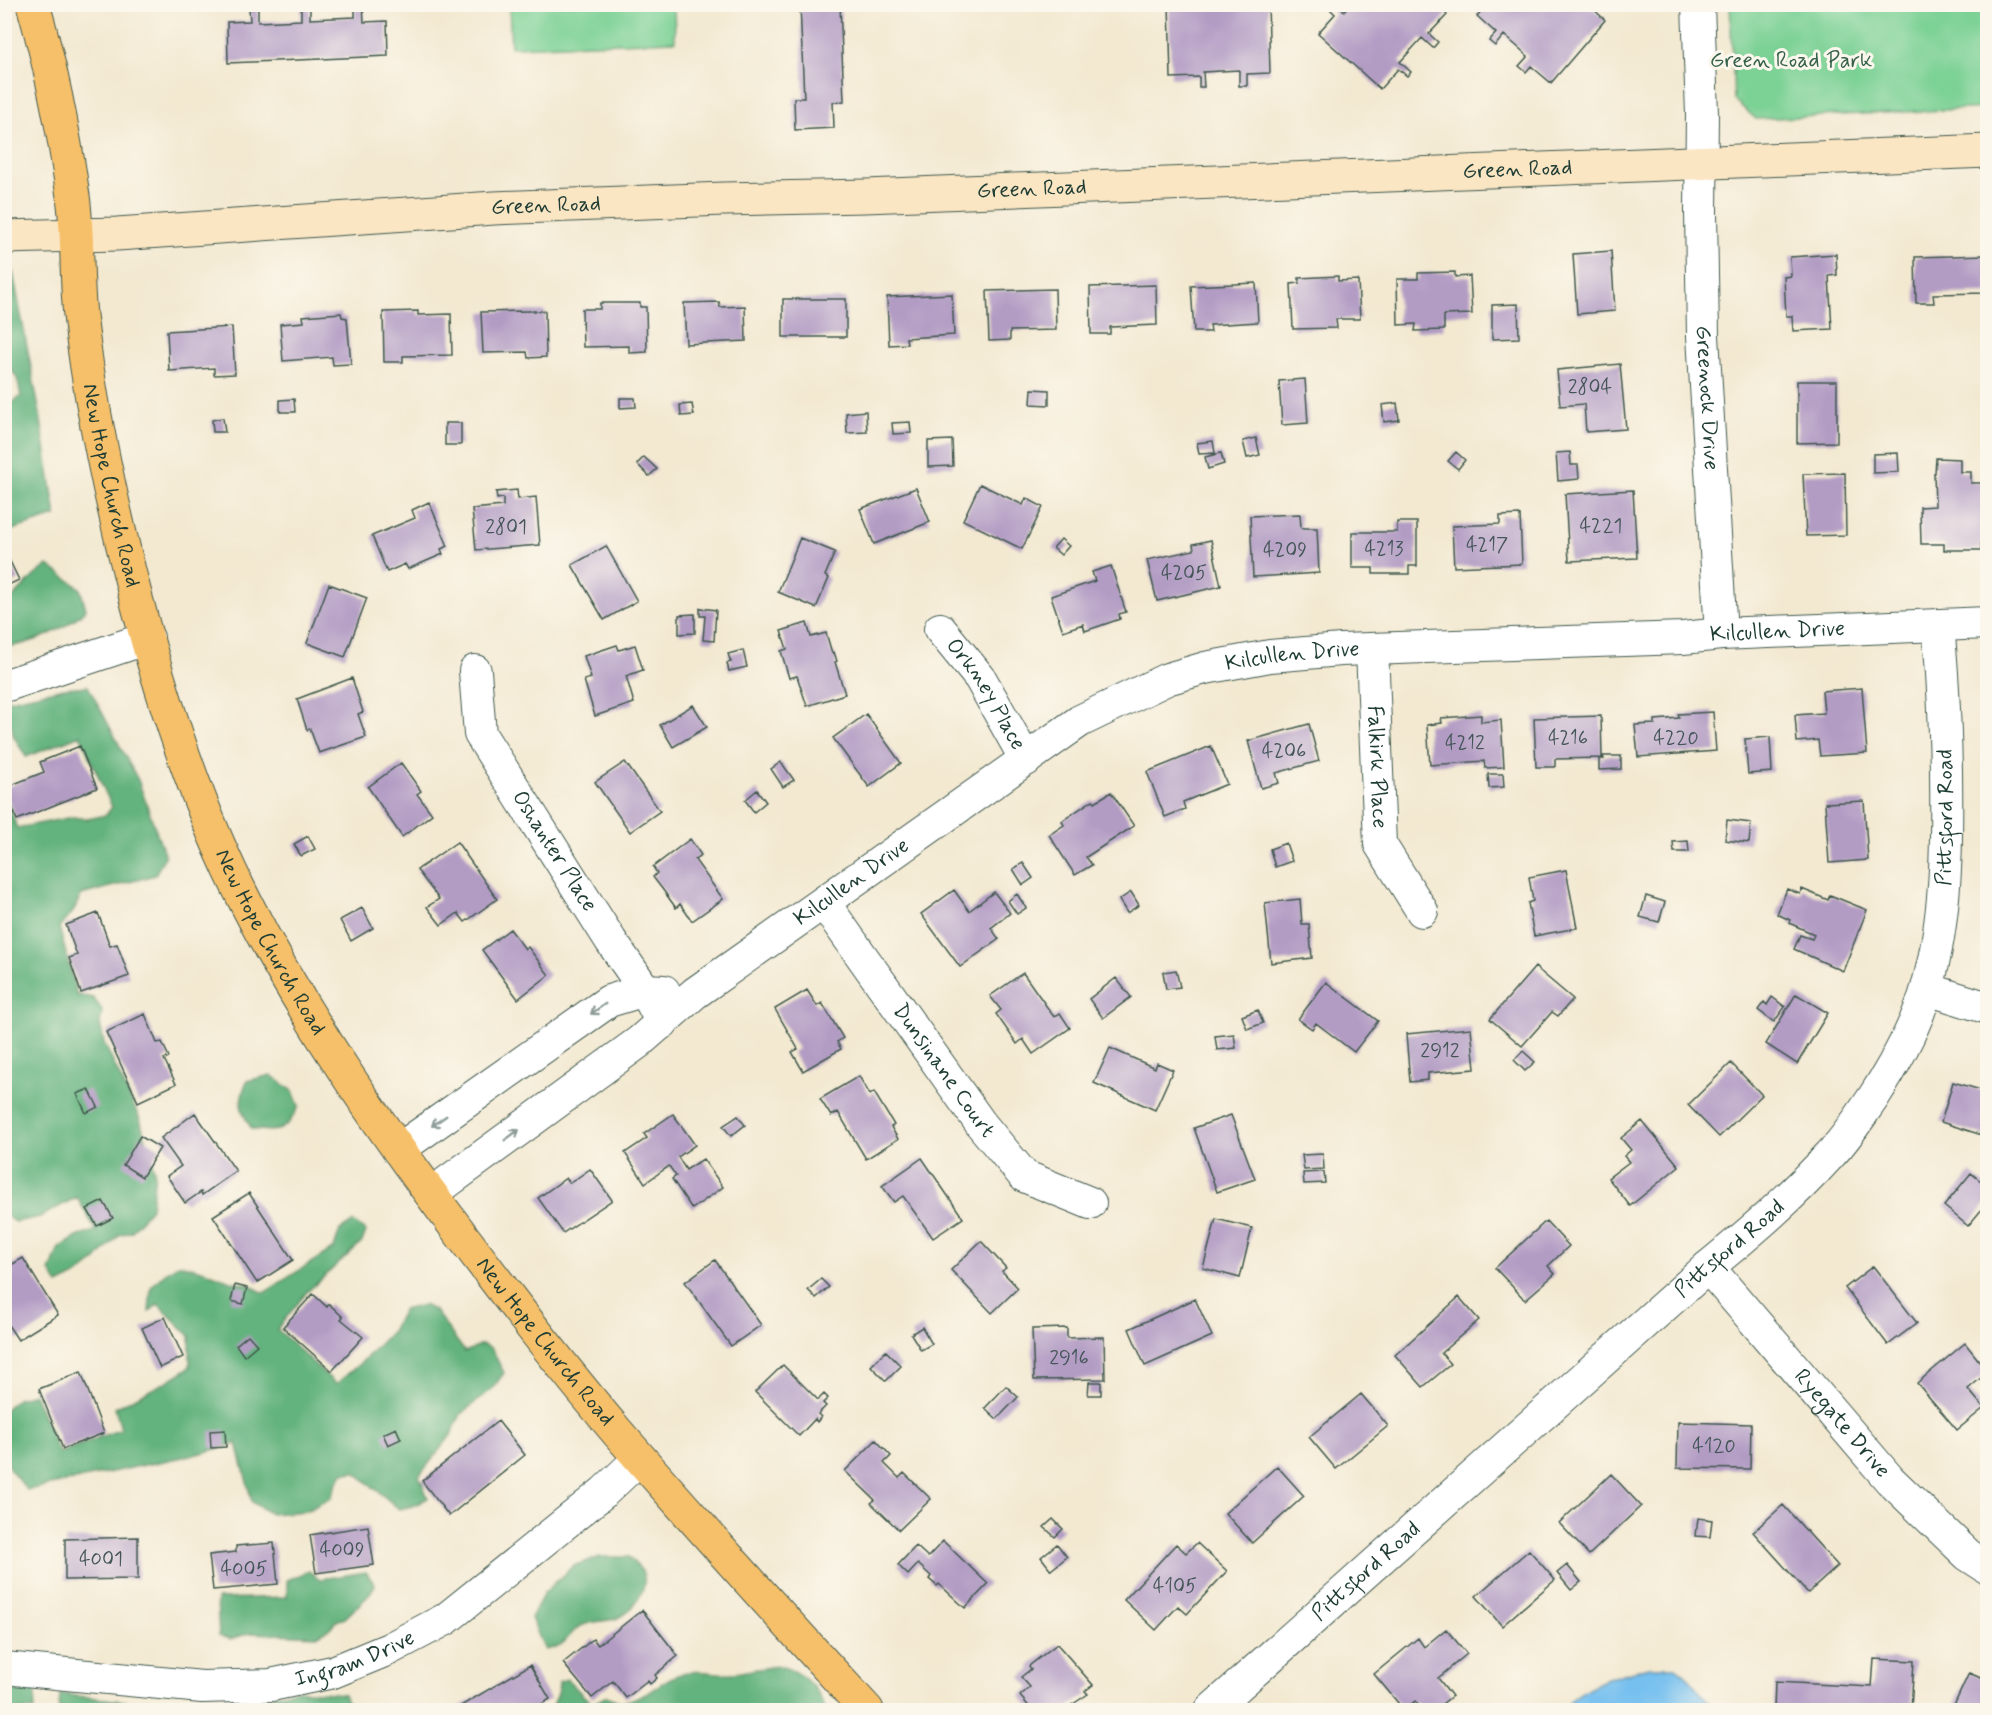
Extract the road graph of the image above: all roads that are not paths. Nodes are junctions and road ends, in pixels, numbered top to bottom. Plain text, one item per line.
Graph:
1 (33, 4) edge
2 (1698, 4) edge
3 (1988, 151) edge
4 (1703, 162) junction
5 (76, 234) junction
6 (4, 237) edge
7 (1988, 623) edge
8 (1938, 626) junction
9 (940, 629) dead end
10 (1721, 634) junction
11 (148, 638) junction
12 (1372, 649) junction
13 (476, 671) dead end
14 (4, 686) edge
15 (1026, 760) junction
16 (824, 903) junction
17 (1422, 910) dead end
18 (1927, 989) junction
19 (645, 990) junction
20 (694, 993) junction
21 (1988, 1008) edge
22 (662, 1023) junction
23 (398, 1150) junction
24 (431, 1194) junction
25 (1090, 1203) dead end
26 (1708, 1267) junction
27 (640, 1458) junction
28 (1988, 1568) edge
29 (4, 1668) edge
30 (867, 1710) edge
31 (1211, 1710) edge

1 - 5 main road, New Hope Church Road
2 - 4 street, Greenock Drive
3 - 4 street, Green Road
4 - 5 street, Green Road
4 - 10 street, Greenock Drive
5 - 6 street, Green Road
5 - 11 main road, New Hope Church Road
7 - 8 street, Kilcullen Drive
8 - 10 street, Kilcullen Drive
8 - 18 street, Pittsford Road
9 - 15 street, Orkney Place
10 - 12 street, Kilcullen Drive
11 - 14 street
11 - 23 main road, New Hope Church Road
12 - 15 street, Kilcullen Drive
12 - 17 street, Falkirk Place
13 - 19 street, Oshanter Place
15 - 16 street, Kilcullen Drive
16 - 20 street, Kilcullen Drive
16 - 25 street, Dunsinane Court
18 - 21 street
18 - 26 street, Pittsford Road
19 - 20 street
19 - 22 street, Oshanter Place
19 -> 23 street
20 - 22 street, Kilcullen Drive
24 -> 22 street, Kilcullen Drive
23 - 24 main road, New Hope Church Road
24 - 27 main road, New Hope Church Road
26 - 28 street, Ryegate Drive
26 - 31 street, Pittsford Road
27 - 29 street, Ingram Drive
27 - 30 main road, New Hope Church Road

